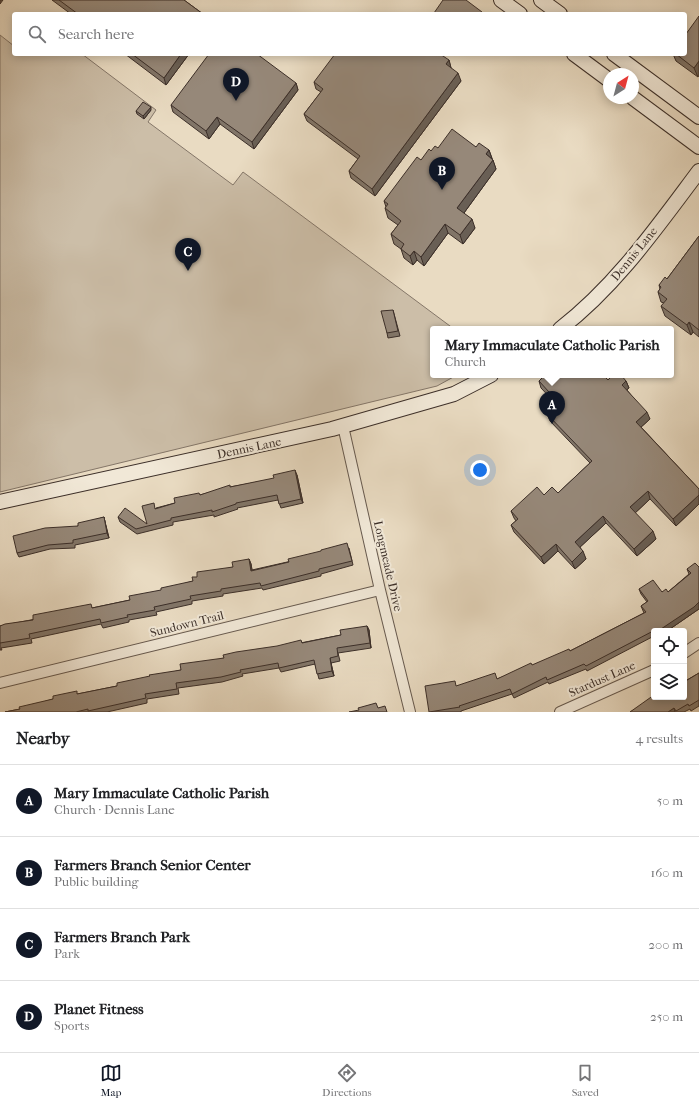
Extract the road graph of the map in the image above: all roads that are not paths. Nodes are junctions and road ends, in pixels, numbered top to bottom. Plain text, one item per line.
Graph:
1 (501, 0) edge
2 (541, 0) edge
3 (517, 12) edge
4 (557, 12) edge
5 (577, 56) edge
6 (617, 56) edge
7 (603, 76) edge
8 (639, 102) edge
9 (699, 117) edge
10 (699, 147) edge
11 (699, 171) edge
12 (564, 326) edge
13 (486, 378) edge
14 (343, 426) junction
15 (0, 502) edge
16 (380, 590) junction
17 (699, 643) edge
18 (687, 651) edge
19 (651, 671) edge
20 (0, 683) edge
21 (410, 712) edge
22 (560, 712) edge

1 - 3 street
2 - 4 street
5 - 7 street
6 - 9 street
8 - 10 street
11 - 12 street, Dennis Lane
13 - 14 street, Dennis Lane
14 - 15 street, Dennis Lane
14 - 16 street, Longmeade Drive
16 - 20 street, Sundown Trail
16 - 21 street, Longmeade Drive
17 - 18 street
19 - 22 street, Stardust Lane

